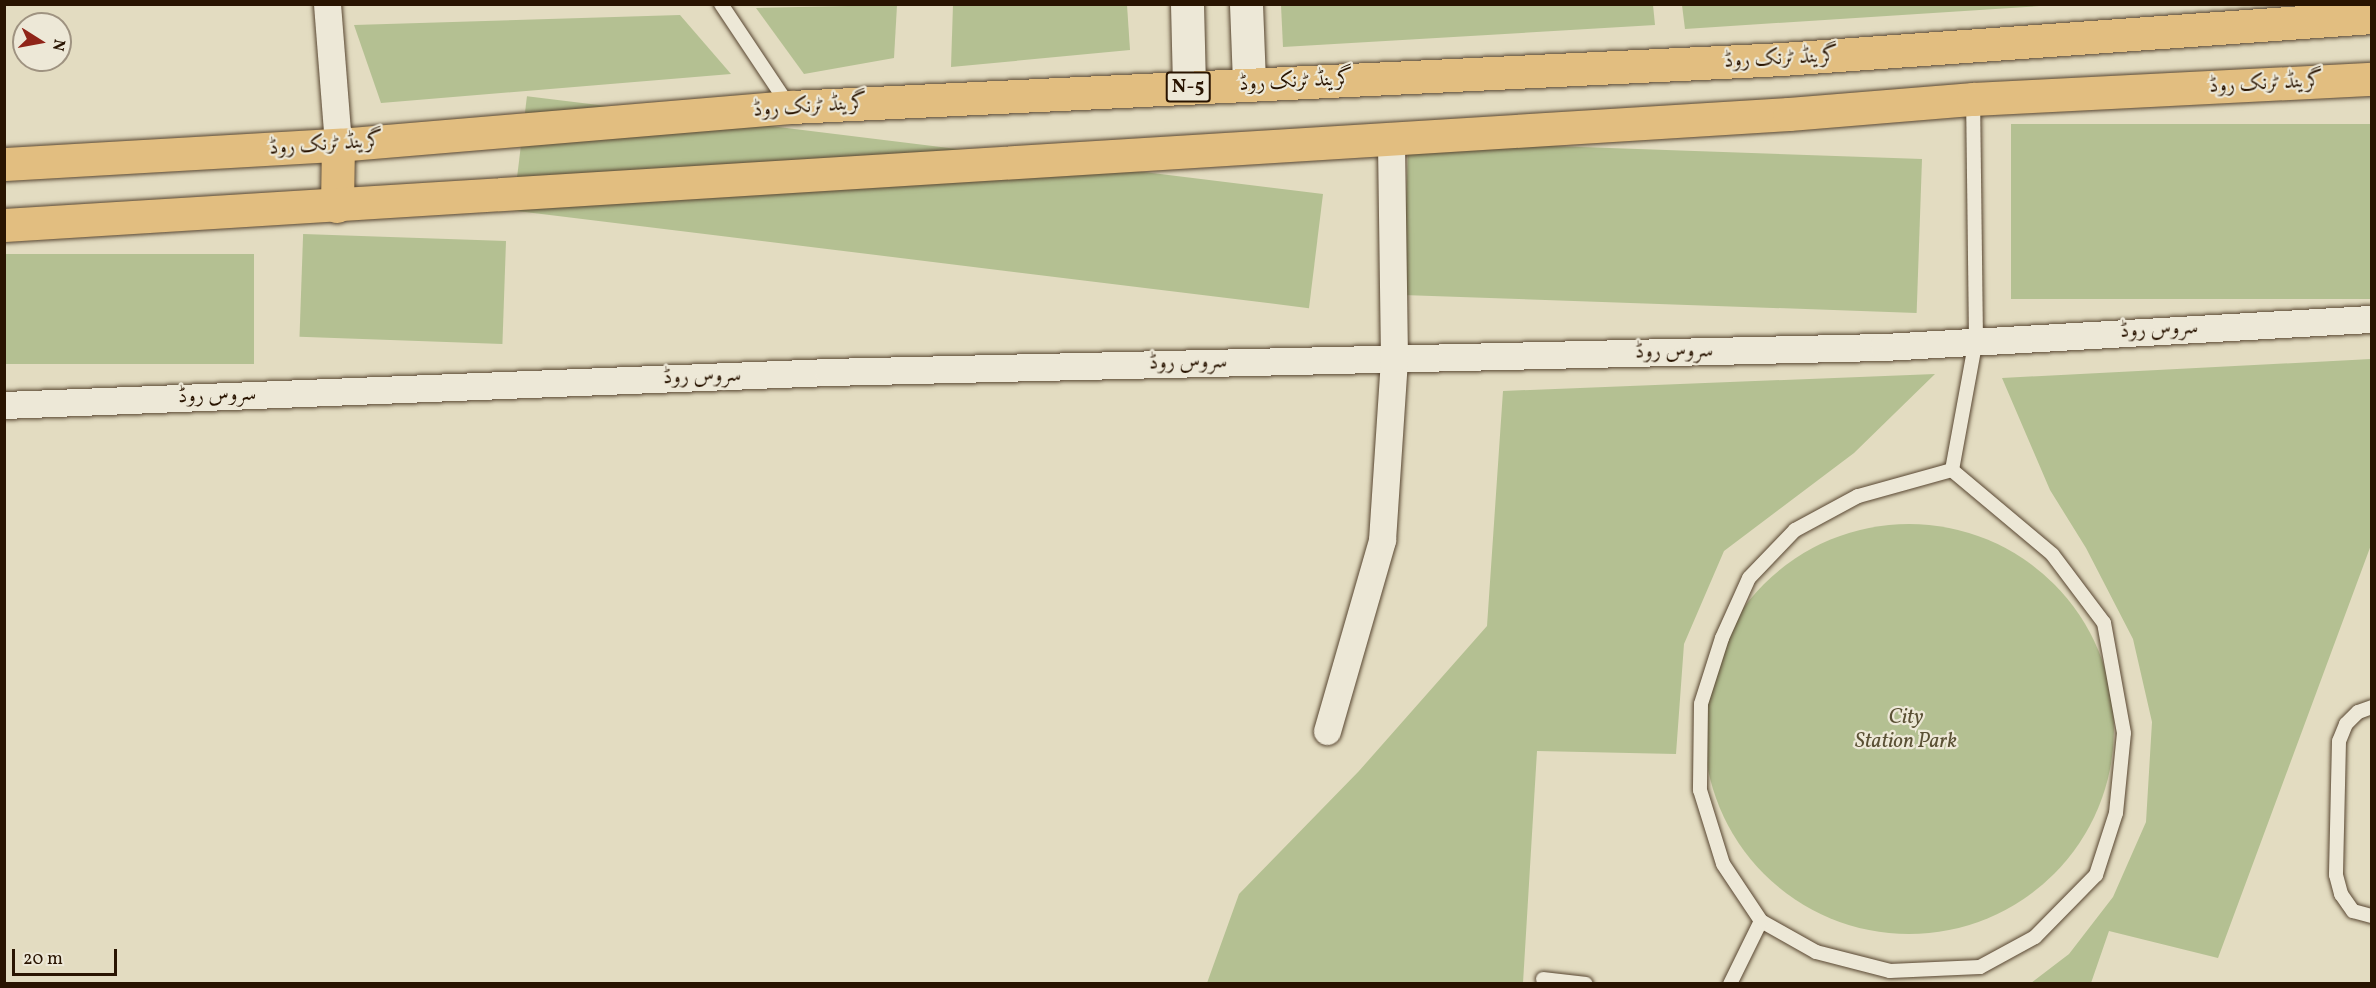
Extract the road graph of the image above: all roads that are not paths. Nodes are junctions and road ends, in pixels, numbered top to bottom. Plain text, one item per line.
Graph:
1 (327, 4) edge
2 (721, 4) edge
3 (1186, 4) edge
4 (1246, 4) edge
5 (2372, 17) edge
6 (2372, 79) edge
7 (1248, 84) junction
8 (1189, 87) junction
9 (1973, 99) junction
10 (791, 108) junction
11 (1391, 136) junction
12 (338, 145) junction
13 (4, 164) edge
14 (337, 206) junction
15 (4, 225) edge
16 (2372, 319) edge
17 (1976, 339) junction
18 (1394, 358) junction
19 (4, 405) edge
20 (1952, 470) junction
21 (2372, 707) edge
22 (1327, 731) dead end
23 (2372, 916) edge
24 (1761, 921) junction
25 (1543, 979) dead end
26 (1586, 984) edge
27 (1730, 984) edge

1 - 12 street
2 - 10 lane
3 - 8 street
4 - 7 street
5 - 7 highway, گرینڈ ٹرنک روڈ / N-5
6 - 9 highway, گرینڈ ٹرنک روڈ
7 - 8 highway, گرینڈ ٹرنک روڈ / N-5
8 - 10 highway, گرینڈ ٹرنک روڈ / N-5
9 - 11 highway, گرینڈ ٹرنک روڈ
9 - 17 lane
10 - 12 highway, گرینڈ ٹرنک روڈ / N-5
11 - 14 highway, گرینڈ ٹرنک روڈ
11 - 18 street
12 - 13 highway, گرینڈ ٹرنک روڈ / N-5
12 - 14 highway
14 - 15 highway, گرینڈ ٹرنک روڈ
16 - 17 street, سروس روڈ
17 - 18 street, سروس روڈ
17 - 20 lane
18 - 19 street, سروس روڈ
18 - 22 street
20 - 24 lane
20 - 24 lane
21 - 23 lane
24 - 27 lane
25 - 26 lane

